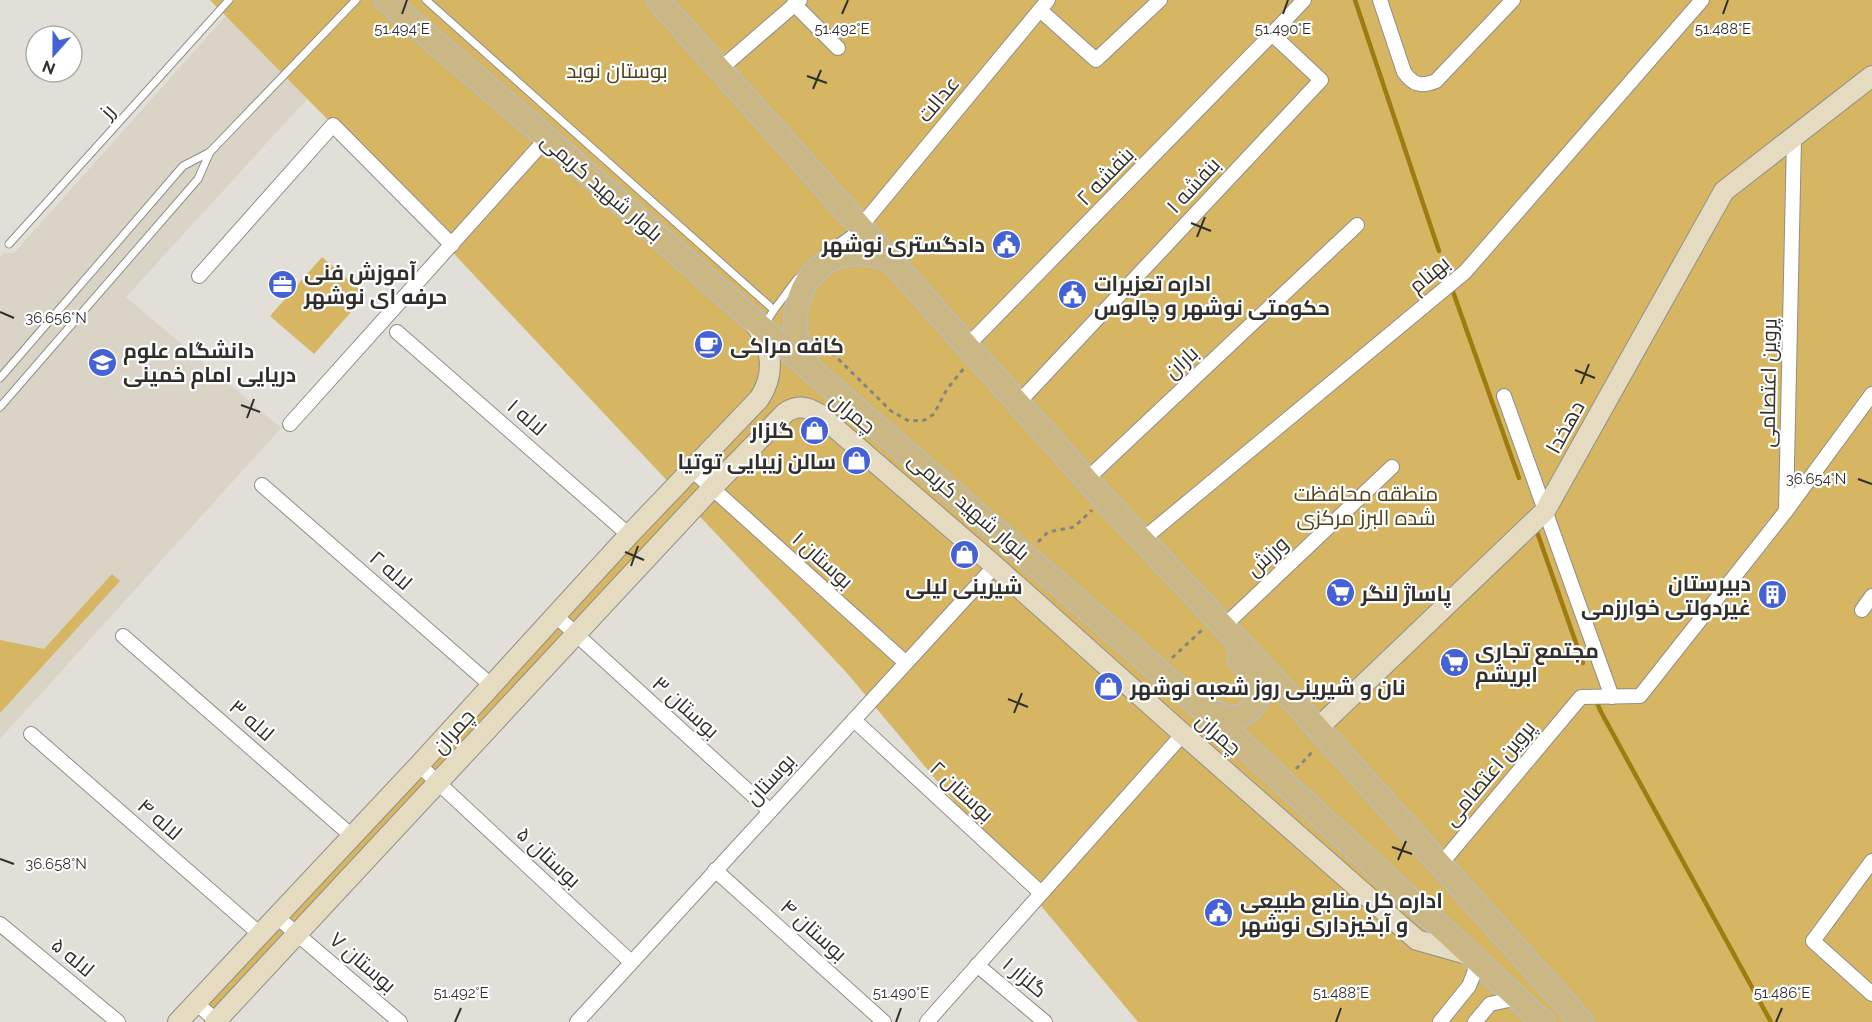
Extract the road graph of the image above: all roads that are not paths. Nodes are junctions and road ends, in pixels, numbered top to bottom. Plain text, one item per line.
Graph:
1 (229, 0) edge
2 (356, 0) edge
3 (426, 0) edge
4 (658, 0) edge
5 (1160, 0) edge
6 (1304, 0) edge
7 (1380, 0) edge
8 (1513, 0) edge
9 (1702, 0) edge
10 (391, 1) edge
11 (797, 2) edge
12 (1044, 5) edge
13 (1272, 34) junction
14 (838, 48) dead end
15 (719, 70) junction
16 (1872, 76) edge
17 (547, 138) junction
18 (1794, 138) junction
19 (210, 152) junction
20 (1357, 225) dead end
21 (861, 226) junction
22 (9, 244) dead end
23 (452, 244) junction
24 (815, 260) dead end
25 (891, 260) junction
26 (800, 275) dead end
27 (199, 276) dead end
28 (762, 318) junction
29 (397, 332) dead end
30 (971, 351) junction
31 (819, 377) junction
32 (0, 378) edge
33 (1872, 394) edge
34 (1504, 396) dead end
35 (1018, 402) junction
36 (0, 407) edge
37 (290, 424) dead end
38 (1392, 468) dead end
39 (691, 469) junction
40 (1087, 479) junction
41 (262, 485) dead end
42 (712, 488) junction
43 (1545, 511) junction
44 (1786, 511) junction
45 (629, 535) junction
46 (1142, 540) junction
47 (995, 566) junction
48 (1194, 596) junction
49 (1872, 596) edge
50 (1862, 609) dead end
51 (555, 615) junction
52 (1224, 626) junction
53 (575, 633) junction
54 (123, 636) dead end
55 (906, 663) junction
56 (492, 686) junction
57 (1612, 697) junction
58 (1195, 703) junction
59 (854, 720) junction
60 (1317, 729) junction
61 (31, 734) dead end
62 (1182, 734) junction
63 (419, 765) junction
64 (439, 783) junction
65 (770, 811) junction
66 (353, 837) junction
67 (1872, 861) edge
68 (1440, 865) junction
69 (715, 870) junction
70 (1041, 893) junction
71 (277, 917) junction
72 (0, 924) edge
73 (297, 934) junction
74 (261, 935) junction
75 (1474, 959) junction
76 (631, 962) junction
77 (977, 965) junction
78 (1872, 994) edge
79 (1518, 998) junction
80 (196, 1003) junction
81 (216, 1021) edge
82 (118, 1022) edge
83 (178, 1022) edge
84 (400, 1022) edge
85 (577, 1022) edge
86 (884, 1022) edge
87 (927, 1022) edge
88 (1045, 1022) edge
89 (1440, 1022) edge
90 (1475, 1022) edge
91 (1543, 1022) edge
92 (1582, 1022) edge

1 - 22 lane, رز
2 - 19 lane
3 - 28 lane
4 - 15 main road
5 - 12 street
6 - 13 street
7 - 8 street
9 - 46 street, بهنام
10 - 17 main road, بلوار شهید کریمی
11 - 14 street
11 - 15 street
12 - 21 street, عدالت
13 - 30 street, بنفشه ۲
13 - 35 street, بنفشه ۱
15 - 21 main road
16 - 18 street, دهخدا
17 - 23 street
17 - 28 main road, بلوار شهید کریمی
18 - 43 street, دهخدا
18 - 44 street, پروین اعتصامی
19 - 32 lane
19 - 36 lane
20 - 40 street, باران
21 - 24 lane
21 - 25 main road
23 - 27 street
23 - 37 street
25 - 30 main road
25 - 31 main road
26 - 28 lane
28 - 31 main road, بلوار شهید کریمی
28 - 39 street, چمران
29 - 45 street, لاله ۱
30 - 35 main road
31 - 58 main road, بلوار شهید کریمی
33 - 44 street
34 - 43 street
35 - 40 main road
38 - 52 street, ورزش
39 - 42 street, بوستان ۱
39 - 45 street, چمران
40 - 46 main road
41 - 56 street, لاله ۲
42 - 47 street, چمران
42 - 53 street, چمران
42 - 55 street, بوستان ۱
43 - 57 street
43 - 60 street, دهخدا
44 - 57 street, پروین اعتصامی
45 - 51 street, چمران
46 - 48 main road
47 - 55 street, بوستان
47 - 62 street, چمران
48 - 52 main road
48 - 58 main road
49 - 50 street
51 - 53 street, بوستان ۳
51 - 56 street, چمران
52 - 60 main road
53 - 64 street, چمران
53 - 65 street, بوستان ۳
54 - 66 street, لاله ۳
55 - 59 street, بوستان
56 - 63 street, چمران
57 - 68 street, پروین اعتصامی
58 - 75 main road, بلوار شهید کریمی
59 - 65 street, بوستان
59 - 70 street, بوستان ۲
60 - 68 main road
61 - 74 street, لاله ۴
62 - 70 street
62 - 75 street, چمران
63 - 64 street, بوستان ۵
63 - 66 street, چمران
64 - 73 street, چمران
64 - 76 street, بوستان ۵
65 - 69 street, بوستان
66 - 71 street, چمران
67 - 78 street
68 - 92 main road
69 - 76 street, بوستان
69 - 86 street, بوستان ۴
70 - 77 street
71 - 73 street, بوستان ۷
71 - 74 street, چمران
72 - 82 street, لاله ۵
73 - 81 street, چمران
73 - 84 street, بوستان ۷
74 - 80 street, چمران
75 - 79 main road, بلوار شهید کریمی
75 - 89 street
76 - 85 street, بوستان
77 - 87 street
77 - 88 street, گلزار ۱
79 - 90 street
79 - 91 main road, بلوار شهید کریمی
80 - 81 street
80 - 83 street, چمران

